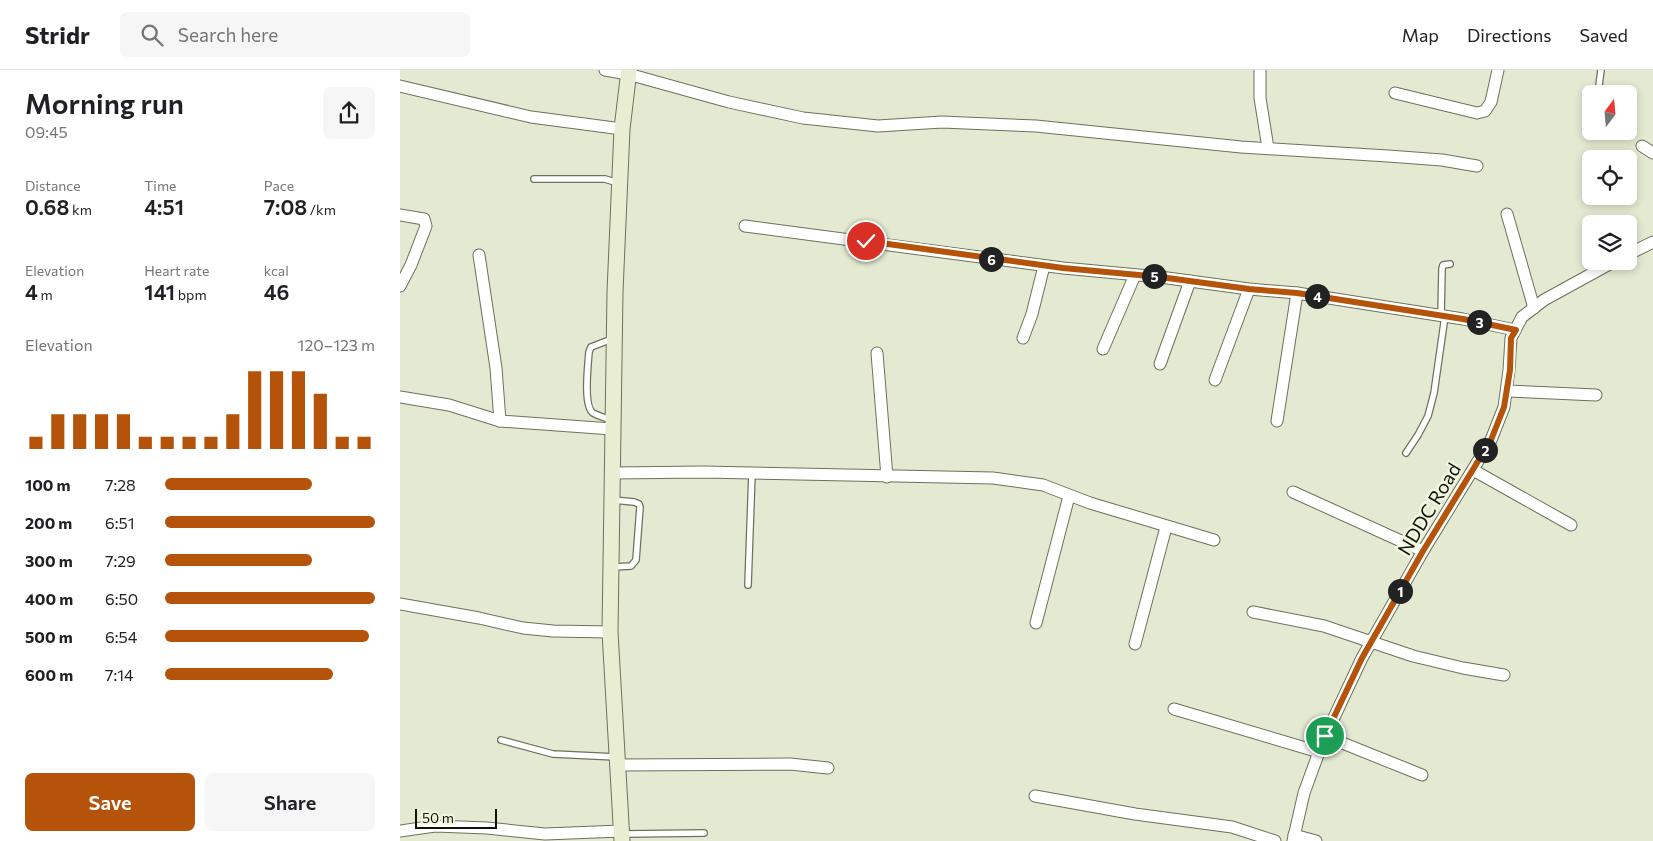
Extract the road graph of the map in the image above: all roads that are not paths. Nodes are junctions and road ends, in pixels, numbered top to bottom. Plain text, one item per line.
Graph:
1 (605, 70) edge
2 (1260, 70) edge
3 (1498, 70) edge
4 (1601, 70) edge
5 (629, 72) edge
6 (1599, 85) edge
7 (400, 86) edge
8 (1395, 93) dead end
9 (622, 129) junction
10 (1642, 146) dead end
11 (1268, 148) junction
12 (1653, 153) edge
13 (1477, 166) dead end
14 (534, 179) dead end
15 (620, 184) junction
16 (1507, 214) dead end
17 (400, 215) edge
18 (745, 226) dead end
19 (1653, 242) edge
20 (1637, 250) edge
21 (479, 255) dead end
22 (1450, 264) dead end
23 (1044, 266) junction
24 (1599, 270) edge
25 (1135, 275) junction
26 (1190, 281) junction
27 (400, 286) edge
28 (1249, 289) junction
29 (1297, 293) junction
30 (1534, 308) junction
31 (1443, 316) junction
32 (1516, 330) junction
33 (1023, 338) dead end
34 (614, 339) junction
35 (1103, 349) dead end
36 (877, 353) dead end
37 (1160, 364) dead end
38 (1215, 380) dead end
39 (1507, 391) junction
40 (1596, 395) dead end
41 (400, 397) edge
42 (500, 420) junction
43 (1277, 421) dead end
44 (613, 424) junction
45 (1406, 453) dead end
46 (1473, 470) junction
47 (612, 473) junction
48 (752, 473) junction
49 (887, 477) junction
50 (1293, 492) dead end
51 (1070, 496) junction
52 (612, 500) junction
53 (1571, 525) dead end
54 (1166, 527) junction
55 (1214, 540) dead end
56 (1423, 551) junction
57 (611, 567) junction
58 (748, 585) dead end
59 (400, 604) edge
60 (1254, 612) dead end
61 (1036, 623) dead end
62 (610, 632) junction
63 (1371, 642) junction
64 (1135, 644) dead end
65 (1504, 675) dead end
66 (1174, 709) dead end
67 (1325, 736) junction
68 (501, 740) dead end
69 (1319, 752) junction
70 (618, 761) junction
71 (828, 768) dead end
72 (1422, 775) dead end
73 (1035, 796) dead end
74 (400, 831) edge
75 (704, 833) dead end
76 (622, 835) edge
77 (1293, 838) edge
78 (1275, 841) edge
79 (1316, 841) edge

1 - 5 street
2 - 11 street
3 - 8 street
4 - 6 lane
5 - 9 street
5 - 11 street
7 - 9 street
9 - 15 street
10 - 12 street
11 - 13 street
14 - 15 lane
15 - 34 street
16 - 30 street
17 - 27 street
18 - 23 street
19 - 20 street
21 - 42 street
22 - 31 lane
23 - 25 street
23 - 33 street
24 - 30 street, NDDC Road
25 - 26 street
25 - 35 street
26 - 28 street
26 - 37 street
28 - 29 street
28 - 38 street
29 - 31 street
29 - 43 street
30 - 32 street, NDDC Road
31 - 32 street
31 - 45 lane
32 - 39 street, NDDC Road
34 - 44 street
34 - 44 lane
36 - 49 street
39 - 40 street
39 - 46 street, NDDC Road
41 - 42 street
42 - 44 street
44 - 47 street
46 - 53 street
46 - 56 street, NDDC Road
47 - 48 street
47 - 52 street
48 - 49 street
48 - 58 lane
49 - 51 street
50 - 56 street
51 - 54 street
51 - 61 street
52 - 57 street
52 - 57 lane
54 - 55 street
54 - 64 street
56 - 63 street, NDDC Road
57 - 62 street
59 - 62 street
60 - 63 street
62 - 70 street
63 - 65 street
63 - 67 street, NDDC Road
66 - 69 street
67 - 69 street, NDDC Road
67 - 72 street
68 - 70 lane
69 - 77 street, NDDC Road
70 - 71 street
70 - 76 street
73 - 78 street
74 - 76 street
75 - 76 lane
77 - 79 street

